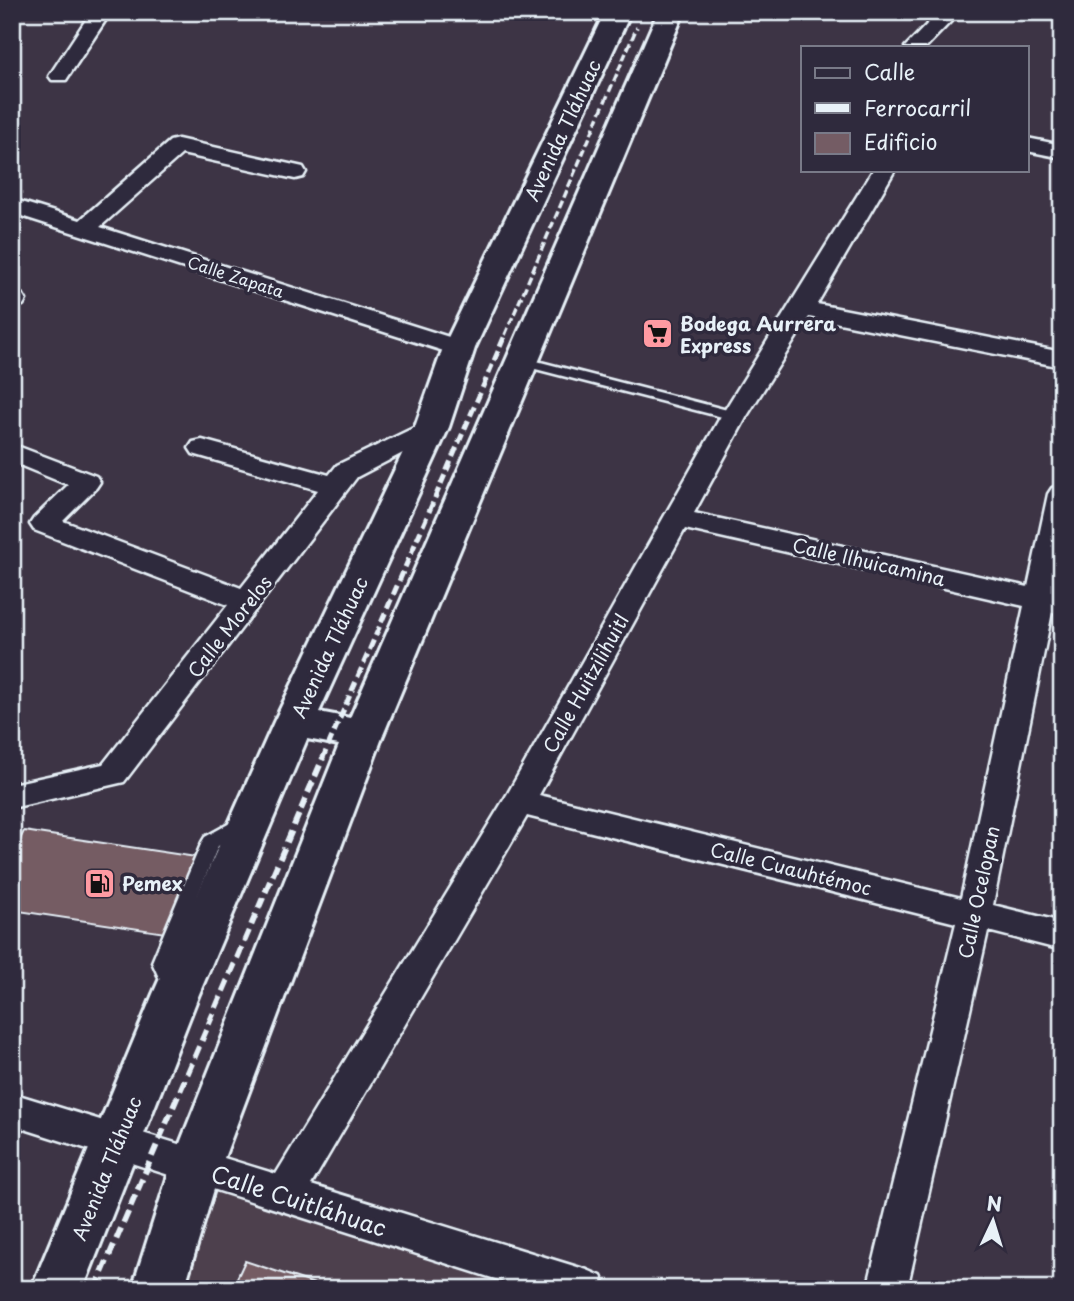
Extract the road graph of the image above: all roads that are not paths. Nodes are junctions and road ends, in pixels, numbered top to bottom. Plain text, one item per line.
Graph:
1 (102, 12) edge
2 (618, 12) edge
3 (671, 12) edge
4 (950, 12) edge
5 (916, 46) edge
6 (59, 76) dead end
7 (1028, 145) edge
8 (1062, 152) edge
9 (295, 172) dead end
10 (883, 172) edge
11 (12, 206) edge
12 (85, 228) junction
13 (802, 308) junction
14 (459, 348) junction
15 (1062, 360) edge
16 (521, 361) junction
17 (734, 416) junction
18 (432, 427) junction
19 (202, 448) dead end
20 (12, 452) edge
21 (335, 486) junction
22 (1062, 494) edge
23 (676, 518) junction
24 (1051, 601) edge
25 (248, 602) junction
26 (294, 722) junction
27 (363, 735) junction
28 (12, 796) edge
29 (519, 802) junction
30 (975, 913) junction
31 (1062, 936) edge
32 (12, 1109) edge
33 (117, 1142) junction
34 (196, 1167) junction
35 (284, 1196) junction
36 (57, 1289) edge
37 (158, 1289) edge
38 (587, 1289) edge
39 (887, 1289) edge

1 - 6 street
2 - 14 main road, Avenida Tláhuac
3 - 16 main road
4 - 5 street
7 - 8 street
9 - 12 street
10 - 13 street, Calle Huitzilihuitl
11 - 12 street, Calle Zapata
12 - 14 street, Calle Zapata
13 - 15 street
13 - 17 street, Calle Huitzilihuitl
14 - 18 main road, Avenida Tláhuac
16 - 17 lane
16 - 27 main road
17 - 23 street, Calle Huitzilihuitl
18 - 21 street, Calle Morelos
18 - 26 main road, Avenida Tláhuac
19 - 21 street
20 - 25 street
21 - 25 street, Calle Morelos
22 - 24 street, Calle Ocelopan
23 - 24 street, Calle Ilhuicamina
23 - 29 street, Calle Huitzilihuitl
24 - 30 street, Calle Ocelopan
25 - 28 street, Calle Morelos
26 - 27 main road
26 - 33 main road, Avenida Tláhuac
27 - 34 main road
29 - 30 street, Calle Cuauhtémoc
29 - 35 street, Calle Huitzilihuitl
30 - 31 street, Calle Cuauhtémoc
30 - 39 street, Calle Ocelopan
32 - 33 street, Calle Cuitláhuac
33 - 34 street, Calle Cuitláhuac
33 - 36 main road, Avenida Tláhuac
34 - 35 street, Calle Cuitláhuac
34 - 37 main road
35 - 38 street, Calle Cuitláhuac

